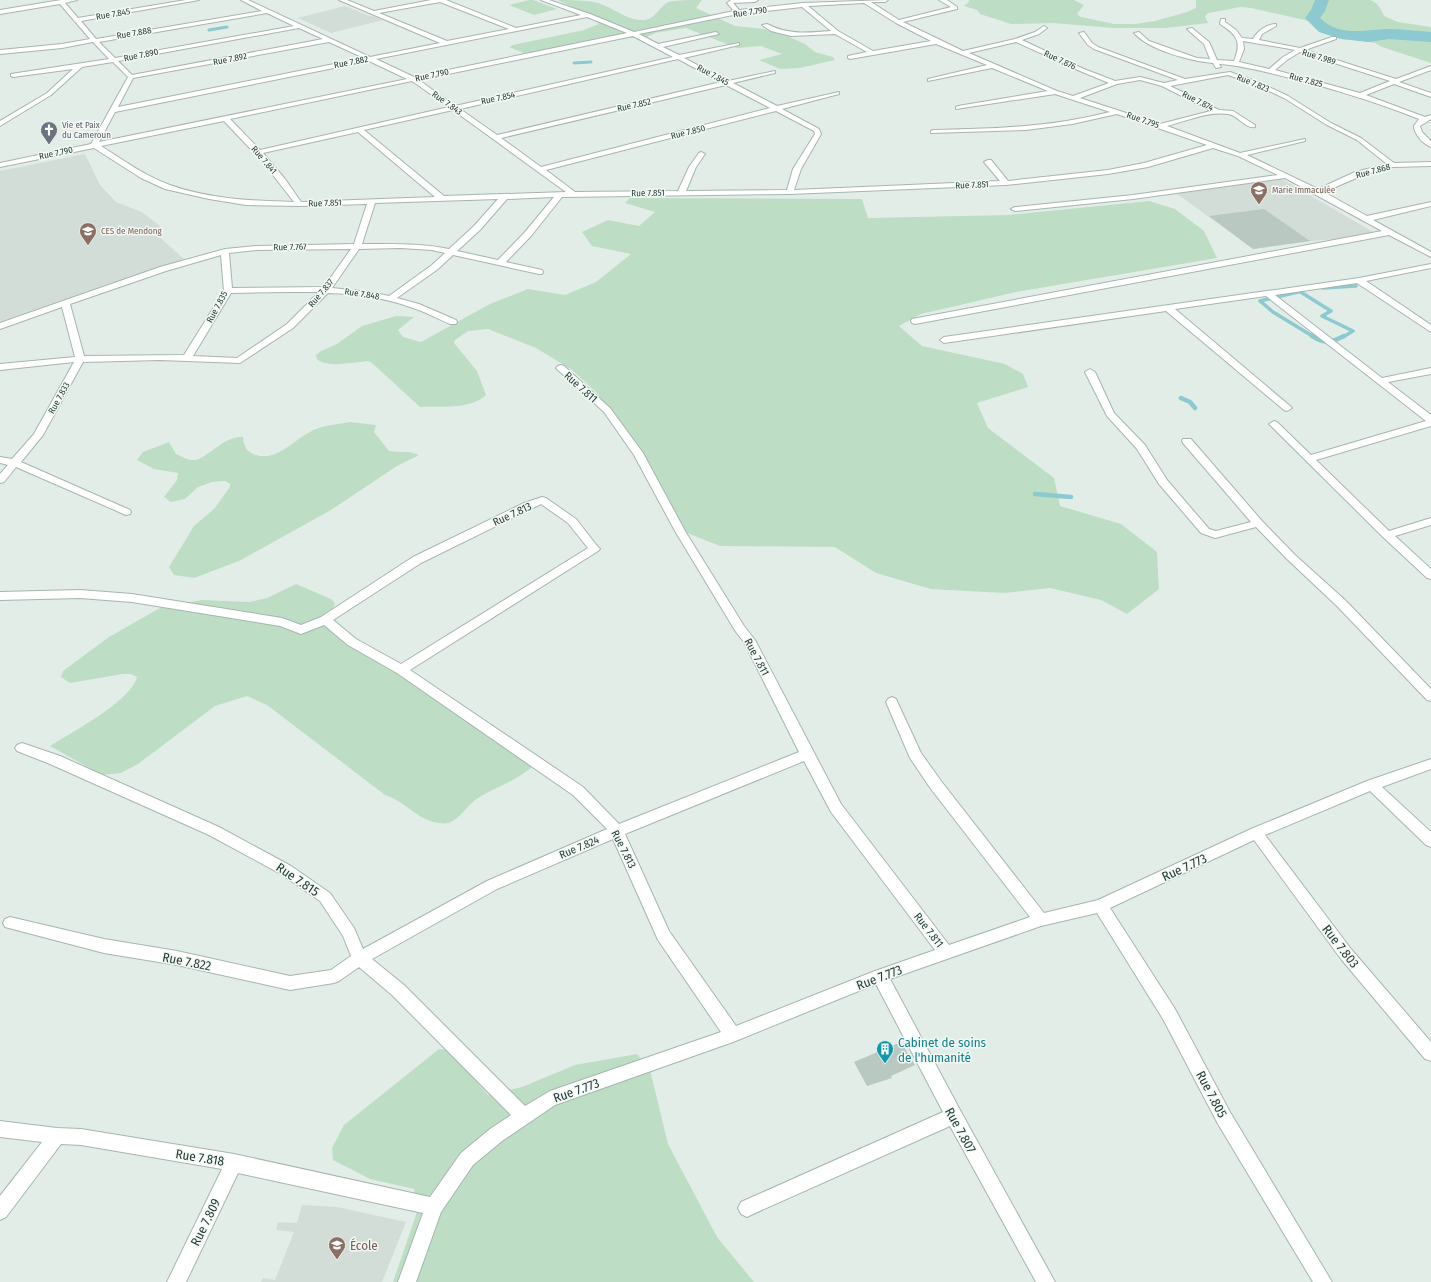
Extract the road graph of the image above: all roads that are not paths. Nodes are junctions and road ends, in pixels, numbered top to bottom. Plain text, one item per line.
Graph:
1 (74, 0) edge
2 (196, 0) edge
3 (244, 0) edge
4 (342, 0) edge
5 (440, 0) edge
6 (544, 0) edge
7 (755, 0) edge
8 (885, 0) edge
9 (942, 0) edge
10 (866, 1) edge
11 (61, 2) junction
12 (803, 6) junction
13 (269, 11) junction
14 (0, 12) edge
15 (738, 12) junction
16 (372, 13) junction
17 (588, 16) junction
18 (78, 20) junction
19 (1223, 20) dead end
20 (898, 22) junction
21 (1274, 24) dead end
22 (765, 25) dead end
23 (301, 26) junction
24 (1044, 28) dead end
25 (1190, 29) dead end
26 (517, 30) junction
27 (836, 32) junction
28 (1082, 33) dead end
29 (1137, 33) dead end
30 (634, 34) junction
31 (716, 34) dead end
32 (1334, 38) dead end
33 (1240, 39) junction
34 (94, 40) junction
35 (329, 40) junction
36 (1017, 40) junction
37 (1256, 41) junction
38 (937, 42) junction
39 (446, 43) junction
40 (738, 44) dead end
41 (659, 46) junction
42 (1297, 50) junction
43 (0, 52) edge
44 (872, 53) junction
45 (962, 53) junction
46 (850, 56) dead end
47 (370, 58) junction
48 (681, 58) junction
49 (115, 60) junction
50 (1214, 61) junction
51 (1236, 63) junction
52 (80, 66) junction
53 (992, 66) junction
54 (1430, 68) edge
55 (1270, 70) junction
56 (773, 72) dead end
57 (1222, 73) junction
58 (13, 75) dead end
59 (131, 77) junction
60 (413, 79) junction
61 (930, 80) dead end
62 (1185, 81) junction
63 (1394, 82) junction
64 (729, 83) junction
65 (1115, 83) junction
66 (1164, 85) junction
67 (1055, 92) junction
68 (837, 93) dead end
69 (1360, 95) junction
70 (1431, 95) edge
71 (1073, 98) junction
72 (452, 108) junction
73 (958, 108) dead end
74 (777, 109) junction
75 (114, 110) junction
76 (1118, 112) junction
77 (1218, 112) junction
78 (225, 118) junction
79 (1428, 118) edge
80 (0, 124) edge
81 (1160, 126) junction
82 (1253, 126) dead end
83 (359, 129) junction
84 (933, 132) dead end
85 (496, 137) junction
86 (1303, 140) dead end
87 (94, 145) junction
88 (1431, 145) edge
89 (1212, 146) junction
90 (258, 152) junction
91 (701, 154) dead end
92 (1240, 155) junction
93 (988, 162) dead end
94 (1431, 164) edge
95 (0, 165) edge
96 (1392, 165) junction
97 (538, 170) junction
98 (1286, 176) junction
99 (1006, 183) junction
100 (790, 192) junction
101 (1318, 192) junction
102 (681, 193) junction
103 (573, 194) junction
104 (559, 195) junction
105 (504, 197) junction
106 (442, 199) junction
107 (372, 201) junction
108 (298, 204) junction
109 (1431, 204) edge
110 (1015, 209) dead end
111 (1366, 219) junction
112 (1390, 232) junction
113 (357, 246) junction
114 (225, 251) junction
115 (451, 251) junction
116 (1431, 255) edge
117 (500, 263) junction
118 (1431, 266) edge
119 (539, 272) dead end
120 (1359, 280) junction
121 (328, 289) junction
122 (228, 291) junction
123 (1267, 293) junction
124 (390, 299) junction
125 (66, 304) junction
126 (1168, 308) junction
127 (915, 321) dead end
128 (453, 322) dead end
129 (0, 326) edge
130 (1431, 330) edge
131 (944, 340) dead end
132 (188, 357) junction
133 (80, 359) junction
134 (0, 367) edge
135 (560, 368) dead end
136 (1431, 371) edge
137 (1090, 372) dead end
138 (1380, 381) junction
139 (1287, 408) dead end
140 (1431, 420) edge
141 (1431, 423) edge
142 (1274, 424) dead end
143 (1187, 441) dead end
144 (1309, 459) junction
145 (0, 460) edge
146 (15, 463) junction
147 (0, 480) edge
148 (126, 512) dead end
149 (1431, 521) edge
150 (1258, 523) junction
151 (1387, 535) junction
152 (1431, 575) edge
153 (0, 596) edge
154 (324, 620) junction
155 (401, 670) junction
156 (1431, 697) edge
157 (892, 702) dead end
158 (22, 748) dead end
159 (807, 754) junction
160 (1431, 764) edge
161 (1372, 785) junction
162 (617, 831) junction
163 (1256, 833) junction
164 (1431, 841) edge
165 (1101, 906) junction
166 (1041, 920) junction
167 (10, 922) dead end
168 (946, 953) junction
169 (360, 958) junction
170 (880, 976) junction
171 (733, 1035) junction
172 (1431, 1054) edge
173 (523, 1115) junction
174 (954, 1116) junction
175 (0, 1129) edge
176 (57, 1136) junction
177 (234, 1163) junction
178 (434, 1207) junction
179 (747, 1208) dead end
180 (0, 1211) edge
181 (176, 1282) edge
182 (407, 1282) edge
183 (1046, 1282) edge
184 (1323, 1282) edge

1 - 11 street
2 - 18 street, Rue 7.845
3 - 13 street, Rue 7.843
4 - 16 street
5 - 16 street
5 - 26 street
6 - 17 street, Rue 7.845
7 - 15 street
8 - 10 street
9 - 20 street
10 - 12 street, Rue 7.790
10 - 20 street, Rue 7.795
11 - 14 street
11 - 18 street
12 - 15 street, Rue 7.790
12 - 27 street
13 - 23 street, Rue 7.843
13 - 34 street, Rue 7.888
15 - 30 street, Rue 7.790
16 - 39 street
17 - 26 street, Rue 7.882
17 - 30 street, Rue 7.845
18 - 34 street
19 - 33 street
20 - 38 street, Rue 7.795
21 - 37 street
22 - 27 street
23 - 35 street, Rue 7.843
23 - 49 street, Rue 7.890
24 - 36 street
25 - 50 street
26 - 39 street, Rue 7.882
27 - 44 street
28 - 62 street
29 - 50 street, Rue 7.825
30 - 41 street, Rue 7.845
30 - 60 street, Rue 7.790
31 - 41 street
32 - 42 street
33 - 37 street, Rue 7.989
33 - 51 street
34 - 43 street, Rue 7.888
34 - 49 street
35 - 47 street, Rue 7.843
35 - 59 street, Rue 7.892
36 - 45 street
36 - 65 street, Rue 7.876
37 - 42 street, Rue 7.989
38 - 44 street
38 - 45 street, Rue 7.795
39 - 47 street, Rue 7.882
40 - 48 street, Rue 7.854
41 - 48 street, Rue 7.845
42 - 55 street
42 - 63 street, Rue 7.989
44 - 46 street
45 - 53 street, Rue 7.795
47 - 60 street, Rue 7.843
47 - 75 street, Rue 7.882
48 - 64 street, Rue 7.845
48 - 72 street, Rue 7.854
49 - 52 street, Rue 7.890
49 - 59 street
50 - 51 street, Rue 7.825
50 - 57 street
51 - 55 street, Rue 7.825
52 - 58 street, Rue 7.890
52 - 80 street
53 - 61 street
53 - 67 street, Rue 7.795
54 - 63 street
55 - 69 street, Rue 7.825
56 - 64 street, Rue 7.852
57 - 62 street, Rue 7.823
57 - 96 street, Rue 7.823
59 - 75 street
60 - 72 street, Rue 7.843
60 - 78 street, Rue 7.790
62 - 66 street, Rue 7.874
63 - 69 street
63 - 70 street, Rue 7.989
64 - 74 street, Rue 7.845
64 - 85 street, Rue 7.852
65 - 66 street
65 - 71 street
66 - 77 street, Rue 7.874
67 - 71 street, Rue 7.795
67 - 73 street
68 - 74 street, Rue 7.850
69 - 79 street, Rue 7.825
71 - 76 street, Rue 7.795
72 - 83 street, Rue 7.854
72 - 85 street, Rue 7.843
74 - 97 street, Rue 7.850
74 - 100 street, Rue 7.845
75 - 87 street
76 - 81 street, Rue 7.795
76 - 84 street
77 - 81 street, Rue 7.874
77 - 82 street
78 - 87 street, Rue 7.790
78 - 90 street, Rue 7.841
79 - 88 street
81 - 89 street, Rue 7.795
83 - 90 street, Rue 7.854
83 - 106 street
85 - 97 street, Rue 7.843
86 - 92 street
87 - 95 street, Rue 7.790
87 - 108 street, Rue 7.851
89 - 92 street, Rue 7.795
89 - 99 street, Rue 7.851
90 - 108 street, Rue 7.841
91 - 102 street
92 - 98 street, Rue 7.795
93 - 99 street
94 - 96 street, Rue 7.868
96 - 101 street, Rue 7.868
97 - 103 street, Rue 7.843
98 - 101 street, Rue 7.795
98 - 110 street
99 - 100 street, Rue 7.851
100 - 102 street, Rue 7.851
101 - 111 street, Rue 7.795
102 - 103 street, Rue 7.851
103 - 104 street, Rue 7.851
104 - 105 street, Rue 7.851
104 - 117 street
105 - 106 street, Rue 7.851
105 - 115 street, Rue 7.848
106 - 107 street, Rue 7.851
107 - 108 street, Rue 7.851
107 - 113 street, Rue 7.837
109 - 111 street
111 - 112 street, Rue 7.795
112 - 116 street, Rue 7.795
112 - 127 street
113 - 114 street, Rue 7.767
113 - 115 street, Rue 7.767
113 - 121 street, Rue 7.837
114 - 122 street, Rue 7.835
114 - 125 street, Rue 7.767
115 - 117 street, Rue 7.767
115 - 124 street, Rue 7.848
117 - 119 street, Rue 7.767
118 - 120 street
120 - 123 street
120 - 130 street
121 - 122 street, Rue 7.848
121 - 124 street, Rue 7.848
121 - 132 street, Rue 7.837
122 - 132 street, Rue 7.835
123 - 126 street
123 - 138 street
124 - 128 street
125 - 129 street, Rue 7.767
125 - 133 street
126 - 131 street
126 - 139 street
132 - 133 street
133 - 134 street
133 - 146 street, Rue 7.833
135 - 159 street, Rue 7.811
136 - 138 street
137 - 150 street
138 - 140 street
141 - 144 street
142 - 144 street
143 - 150 street
144 - 151 street
145 - 146 street
146 - 147 street, Rue 7.833
146 - 148 street
149 - 151 street
150 - 156 street
151 - 152 street
153 - 154 street
154 - 155 street, Rue 7.813
154 - 155 street, Rue 7.813
155 - 162 street, Rue 7.813
157 - 166 street
158 - 169 street, Rue 7.815
159 - 162 street, Rue 7.824
159 - 168 street, Rue 7.811
160 - 161 street, Rue 7.773
161 - 163 street, Rue 7.773
161 - 164 street
162 - 169 street, Rue 7.824
162 - 171 street, Rue 7.813
163 - 165 street, Rue 7.773
163 - 172 street, Rue 7.803
165 - 166 street, Rue 7.773
165 - 184 street, Rue 7.805
166 - 168 street, Rue 7.773
167 - 169 street, Rue 7.822
168 - 170 street, Rue 7.773
169 - 173 street, Rue 7.815
170 - 171 street, Rue 7.773
170 - 174 street, Rue 7.807
171 - 173 street, Rue 7.773
173 - 178 street, Rue 7.773
174 - 179 street
174 - 183 street, Rue 7.807
175 - 176 street, Rue 7.818
176 - 177 street, Rue 7.818
176 - 180 street
177 - 178 street, Rue 7.818
177 - 181 street, Rue 7.809
178 - 182 street, Rue 7.773

